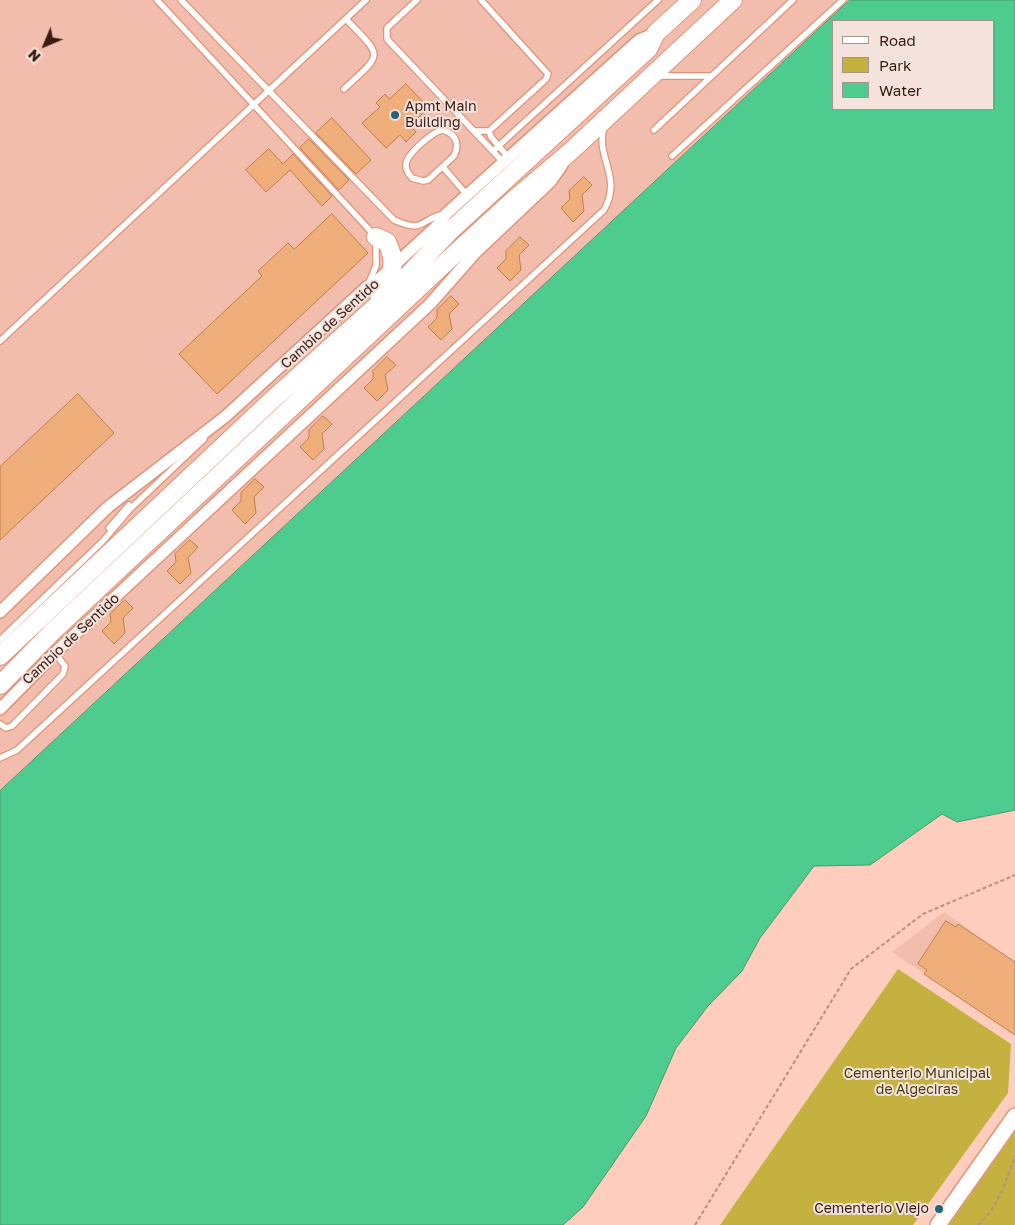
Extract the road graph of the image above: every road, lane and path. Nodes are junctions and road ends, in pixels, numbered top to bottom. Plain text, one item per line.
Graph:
1 (157, 0) edge
2 (181, 0) edge
3 (366, 0) edge
4 (417, 0) edge
5 (481, 0) edge
6 (658, 0) edge
7 (692, 0) edge
8 (734, 0) edge
9 (793, 0) edge
10 (843, 0) edge
11 (346, 19) junction
12 (656, 33) junction
13 (652, 76) junction
14 (711, 76) junction
15 (344, 89) dead end
16 (268, 91) junction
17 (253, 104) junction
18 (616, 110) junction
19 (654, 130) dead end
20 (474, 131) junction
21 (489, 131) junction
22 (499, 146) junction
23 (493, 151) junction
24 (571, 151) junction
25 (672, 156) dead end
26 (507, 160) junction
27 (442, 167) junction
28 (467, 195) junction
29 (446, 214) junction
30 (376, 237) junction
31 (393, 267) junction
32 (368, 286) junction
33 (0, 341) edge
34 (308, 369) junction
35 (226, 416) junction
36 (0, 612) edge
37 (0, 640) edge
38 (55, 654) junction
39 (0, 656) edge
40 (0, 685) edge
41 (0, 709) edge
42 (0, 724) edge
43 (0, 758) edge
44 (1015, 875) edge
45 (1015, 1116) edge
46 (1015, 1157) edge
47 (694, 1225) edge
48 (938, 1225) edge
49 (978, 1225) edge

1 - 17 lane
2 - 16 lane
3 - 11 lane
4 - 20 lane
5 - 21 lane
6 - 22 lane
7 - 12 main road
8 - 13 main road
9 - 14 lane
10 - 25 lane
11 - 15 lane
11 - 16 lane
12 - 26 street, Cambio de Sentido
12 - 34 main road
13 - 14 lane
13 - 18 main road
14 - 19 lane
16 - 17 lane
16 - 29 lane
17 - 30 lane
17 - 33 lane
18 - 24 main road
18 - 43 lane
20 - 21 lane
20 - 23 lane
21 - 22 lane
22 - 23 lane
22 - 26 lane
23 - 26 lane
24 - 38 street, Cambio de Sentido
24 - 40 main road
26 - 28 street, Cambio de Sentido
27 - 27 lane
27 - 28 lane
28 - 29 street, Cambio de Sentido
29 - 31 street, Cambio de Sentido
30 - 31 main road
30 - 32 lane
31 - 32 street, Cambio de Sentido
31 - 34 main road
32 - 35 street, Cambio de Sentido
34 - 39 main road
35 - 36 street, Cambio de Sentido
35 - 37 lane
38 - 41 street, Cambio de Sentido
38 - 42 lane
44 - 47 path
45 - 48 street
46 - 49 path

